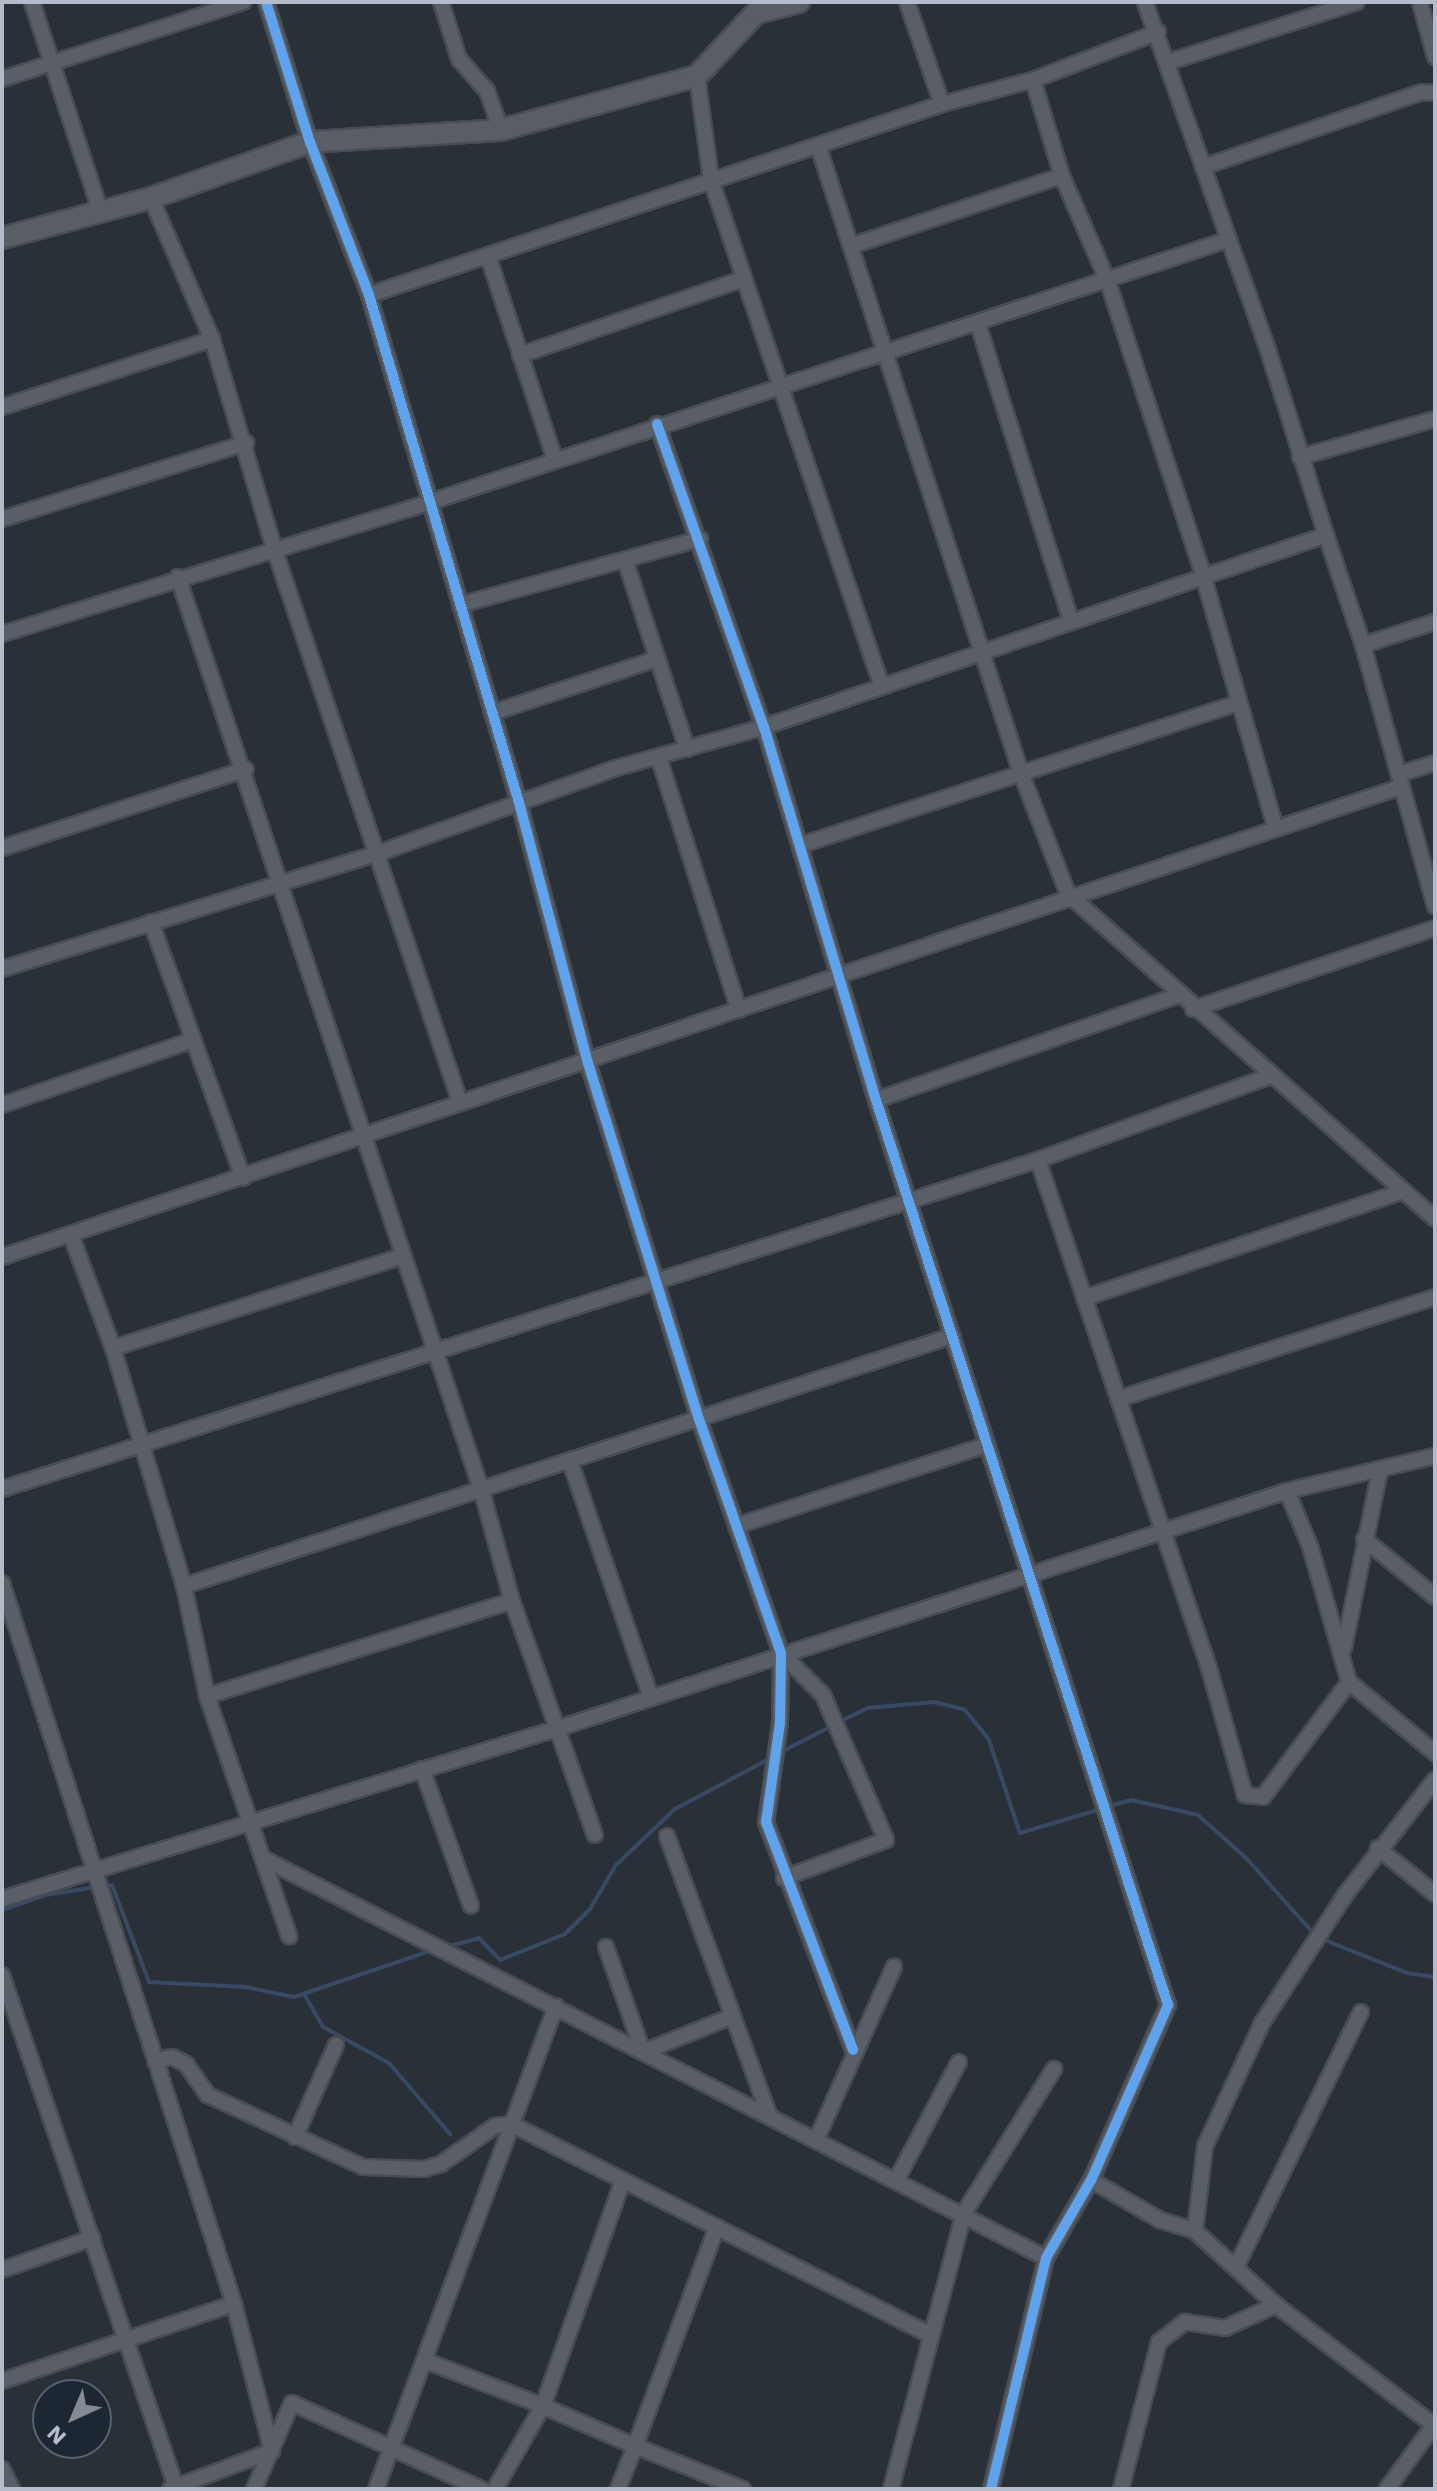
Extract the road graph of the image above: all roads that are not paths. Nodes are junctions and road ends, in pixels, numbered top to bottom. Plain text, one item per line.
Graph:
1 (32, 2) edge
2 (243, 2) edge
3 (266, 2) edge
4 (441, 2) edge
5 (799, 2) edge
6 (907, 2) edge
7 (1145, 2) edge
8 (1357, 2) edge
9 (1420, 2) edge
10 (752, 8) edge
11 (1158, 32) junction
12 (1435, 57) edge
13 (1168, 62) junction
14 (51, 68) junction
15 (697, 76) junction
16 (2, 79) edge
17 (1033, 80) junction
18 (1435, 93) edge
19 (942, 104) junction
20 (501, 130) junction
21 (310, 142) junction
22 (818, 145) junction
23 (1203, 167) junction
24 (1062, 176) junction
25 (711, 180) junction
26 (151, 198) junction
27 (100, 210) junction
28 (2, 238) edge
29 (1227, 240) junction
30 (851, 246) junction
31 (488, 256) junction
32 (743, 279) junction
33 (1108, 282) junction
34 (369, 295) junction
35 (978, 324) junction
36 (212, 339) junction
37 (886, 352) junction
38 (520, 355) junction
39 (781, 386) junction
40 (2, 407) edge
41 (1434, 423) edge
42 (657, 424) junction
43 (246, 443) junction
44 (554, 457) junction
45 (1300, 457) junction
46 (427, 503) junction
47 (2, 519) edge
48 (1326, 535) junction
49 (700, 539) junction
50 (274, 548) junction
51 (625, 560) junction
52 (1203, 575) junction
53 (178, 577) junction
54 (460, 605) junction
55 (1071, 620) junction
56 (1435, 622) edge
57 (2, 634) edge
58 (1363, 645) junction
59 (981, 650) junction
60 (656, 659) junction
61 (881, 684) junction
62 (1239, 703) junction
63 (492, 713) junction
64 (764, 727) junction
65 (687, 749) junction
66 (659, 758) junction
67 (1435, 763) edge
68 (246, 769) junction
69 (1021, 773) junction
70 (1400, 780) junction
71 (520, 806) junction
72 (1276, 829) junction
73 (801, 845) junction
74 (2, 848) edge
75 (376, 854) junction
76 (1430, 874) edge
77 (276, 881) junction
78 (1068, 894) junction
79 (1435, 906) edge
80 (151, 922) junction
81 (1435, 928) edge
82 (2, 969) edge
83 (839, 976) junction
84 (1177, 996) junction
85 (1193, 1009) junction
86 (739, 1010) junction
87 (193, 1040) junction
88 (588, 1063) junction
89 (1270, 1076) junction
90 (876, 1100) junction
91 (460, 1102) junction
92 (2, 1105) edge
93 (361, 1136) junction
94 (1038, 1160) junction
95 (243, 1178) junction
96 (1403, 1191) junction
97 (909, 1201) junction
98 (1435, 1219) edge
99 (71, 1235) junction
100 (403, 1256) junction
101 (2, 1257) edge
102 (657, 1283) junction
103 (1435, 1297) edge
104 (1084, 1298) junction
105 (952, 1336) junction
106 (113, 1348) junction
107 (433, 1355) junction
108 (1118, 1399) junction
109 (699, 1419) junction
110 (987, 1445) junction
111 (142, 1448) junction
112 (1435, 1456) edge
113 (571, 1464) junction
114 (1380, 1470) junction
115 (2, 1489) edge
116 (1287, 1491) junction
117 (482, 1492) junction
118 (736, 1526) junction
119 (1164, 1533) junction
120 (1364, 1539) junction
121 (1029, 1575) junction
122 (2, 1583) edge
123 (184, 1586) junction
124 (1435, 1597) edge
125 (512, 1601) junction
126 (1343, 1652) junction
127 (781, 1653) junction
128 (1349, 1682) junction
129 (207, 1696) junction
130 (651, 1697) junction
131 (556, 1729) junction
132 (1435, 1753) edge
133 (422, 1769) junction
134 (1435, 1780) edge
135 (247, 1821) junction
136 (595, 1835) dead end
137 (667, 1836) dead end
138 (1378, 1848) junction
139 (264, 1859) junction
140 (93, 1869) junction
141 (784, 1878) junction
142 (1435, 1894) edge
143 (2, 1899) edge
144 (471, 1906) dead end
145 (289, 1936) dead end
146 (606, 1947) dead end
147 (894, 1967) dead end
148 (2, 1975) edge
149 (556, 2006) junction
150 (1361, 2012) dead end
151 (733, 2016) junction
152 (336, 2045) dead end
153 (853, 2050) junction
154 (643, 2052) junction
155 (155, 2061) junction
156 (959, 2062) dead end
157 (1054, 2069) dead end
158 (769, 2114) junction
159 (511, 2124) junction
160 (295, 2137) junction
161 (817, 2138) junction
162 (897, 2179) junction
163 (623, 2180) junction
164 (1091, 2180) junction
165 (964, 2213) junction
166 (717, 2227) junction
167 (1195, 2231) junction
168 (92, 2238) junction
169 (1046, 2258) junction
170 (1236, 2267) junction
171 (2, 2270) edge
172 (234, 2304) junction
173 (1276, 2305) junction
174 (930, 2335) junction
175 (125, 2340) junction
176 (426, 2361) junction
177 (2, 2381) edge
178 (543, 2406) junction
179 (1434, 2425) edge
180 (635, 2446) junction
181 (394, 2450) junction
182 (272, 2451) junction
183 (2, 2469) edge
184 (173, 2488) edge
185 (12, 2489) edge
186 (254, 2489) edge
187 (376, 2489) edge
188 (482, 2489) edge
189 (495, 2489) edge
190 (618, 2489) edge
191 (743, 2489) edge
192 (891, 2489) edge
193 (991, 2489) edge
194 (1121, 2489) edge
195 (1387, 2489) edge

1 - 14 street
2 - 14 street
3 - 21 street
4 - 20 street
5 - 10 street
6 - 19 street
7 - 11 street
8 - 13 street
9 - 12 street
10 - 15 street
11 - 13 street
11 - 17 street
13 - 23 street
14 - 16 street
14 - 27 street
15 - 20 street
15 - 25 street
17 - 19 street
17 - 24 street
18 - 23 street
19 - 22 street
20 - 21 street
21 - 26 street
21 - 34 street
22 - 25 street
22 - 30 street
23 - 29 street
24 - 30 street
24 - 33 street
25 - 31 street
25 - 32 street
26 - 27 street
26 - 36 street
27 - 28 street
29 - 33 street
29 - 45 street
30 - 37 street
31 - 34 street
31 - 38 street
32 - 38 street
32 - 39 street
33 - 35 street
33 - 52 street
34 - 46 street
35 - 37 street
35 - 55 street
36 - 40 street
36 - 43 street
37 - 39 street
37 - 59 street
38 - 44 street
39 - 42 street
39 - 61 street
41 - 45 street
42 - 44 street
42 - 49 street
43 - 47 street
43 - 50 street
44 - 46 street
45 - 48 street
46 - 50 street
46 - 54 street
48 - 52 street
48 - 58 street
49 - 51 street
49 - 64 street
50 - 53 street
50 - 75 street
51 - 54 street
51 - 60 street
52 - 55 street
52 - 62 street
53 - 57 street
53 - 68 street
54 - 63 street
55 - 59 street
56 - 58 street
58 - 70 street
59 - 61 street
59 - 69 street
60 - 63 street
60 - 65 street
61 - 64 street
62 - 69 street
62 - 72 street
63 - 71 street
64 - 65 street
64 - 73 street
65 - 66 street
66 - 71 street
66 - 86 street
67 - 70 street
68 - 74 street
68 - 77 street
69 - 73 street
69 - 78 street
70 - 72 street
70 - 76 street
71 - 75 street
71 - 88 street
72 - 78 street
73 - 83 street
75 - 77 street
75 - 91 street
76 - 79 street
77 - 80 street
77 - 93 street
78 - 83 street
78 - 84 street
80 - 82 street
80 - 87 street
81 - 85 street
83 - 86 street
83 - 90 street
84 - 85 street
84 - 90 street
85 - 89 street
86 - 88 street
87 - 92 street
87 - 95 street
88 - 91 street
88 - 102 street
89 - 94 street
89 - 96 street
90 - 97 street
91 - 93 street
93 - 95 street
93 - 100 street
94 - 97 street
94 - 104 street
95 - 99 street
96 - 98 street
96 - 104 street
97 - 102 street
97 - 105 street
99 - 101 street
99 - 106 street
100 - 106 street
100 - 107 street
102 - 107 street
102 - 109 street
103 - 108 street
104 - 108 street
105 - 109 street
105 - 110 street
106 - 111 street
107 - 111 street
107 - 117 street
108 - 119 street
109 - 113 street
109 - 118 street
110 - 118 street
110 - 121 street
111 - 115 street
111 - 123 street
112 - 114 street
113 - 117 street
113 - 130 street
114 - 116 street
114 - 120 street
116 - 119 street
116 - 126 street
117 - 123 street
117 - 125 street
118 - 127 street
119 - 121 street
119 - 128 street
120 - 124 street
120 - 126 street
121 - 127 street
121 - 164 street
122 - 140 street
123 - 129 street
125 - 129 street
125 - 131 street
126 - 128 street
127 - 130 street
127 - 141 street
127 - 141 street
128 - 132 street
129 - 135 street
130 - 131 street
131 - 133 street
131 - 136 street
133 - 135 street
133 - 144 street
134 - 138 street
135 - 139 street
135 - 140 street
137 - 151 street
138 - 142 street
138 - 167 street
139 - 145 street
139 - 149 street
140 - 143 street
140 - 155 street
141 - 153 street
146 - 154 street
147 - 153 street
148 - 168 street
149 - 154 street
149 - 159 street
150 - 170 street
151 - 154 street
151 - 158 street
152 - 160 street
153 - 161 street
154 - 158 street
155 - 160 street
155 - 172 street
156 - 162 street
157 - 165 street
158 - 161 street
159 - 160 street
159 - 163 street
159 - 176 street
161 - 162 street
162 - 165 street
163 - 166 street
163 - 178 street
164 - 167 street
164 - 169 street
165 - 169 street
165 - 174 street
166 - 174 street
166 - 180 street
167 - 170 street
168 - 171 street
168 - 175 street
169 - 193 street
170 - 173 street
172 - 175 street
172 - 182 street
173 - 179 street
173 - 194 street
174 - 192 street
175 - 177 street
175 - 184 street
176 - 178 street
176 - 181 street
178 - 180 street
178 - 189 street
179 - 195 street
180 - 190 street
180 - 191 street
181 - 182 street
181 - 187 street
181 - 188 street
182 - 184 street
182 - 186 street
183 - 185 street

